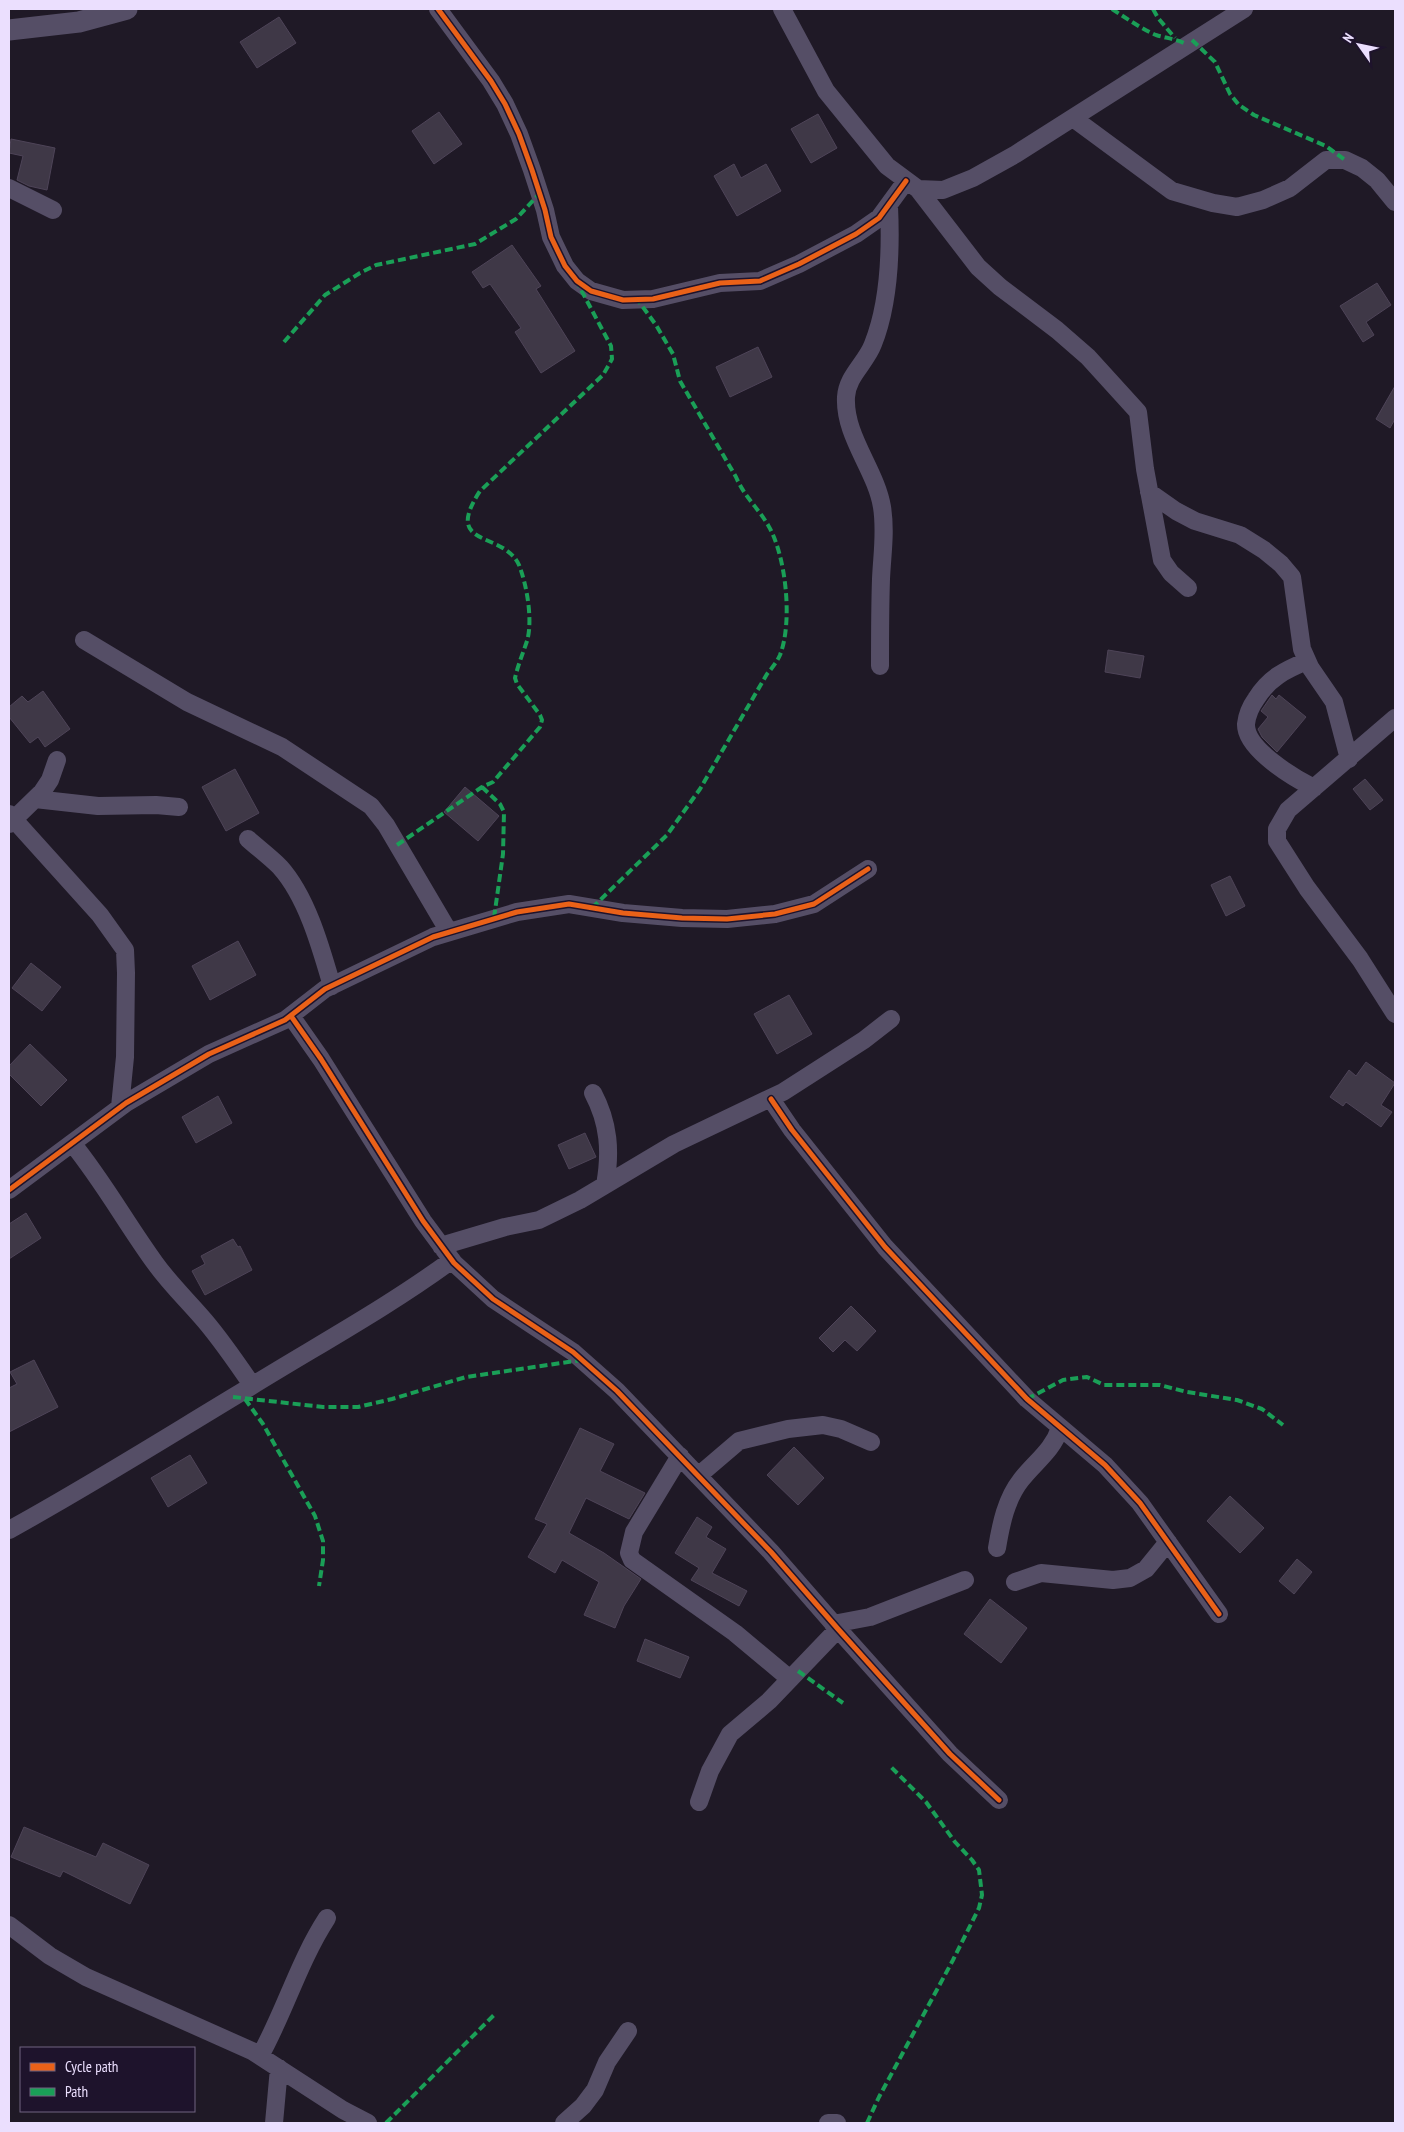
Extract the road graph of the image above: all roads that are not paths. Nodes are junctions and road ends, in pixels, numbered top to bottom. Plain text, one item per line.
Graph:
1 (127, 9) edge
2 (438, 9) edge
3 (785, 9) edge
4 (1244, 9) edge
5 (9, 30) edge
6 (1072, 118) junction
7 (912, 185) junction
8 (9, 188) edge
9 (1395, 202) edge
10 (889, 206) junction
11 (53, 210) dead end
12 (1149, 492) junction
13 (1188, 588) dead end
14 (84, 640) dead end
15 (1307, 661) junction
16 (880, 666) dead end
17 (1395, 718) edge
18 (1349, 759) junction
19 (57, 760) dead end
20 (1314, 788) junction
21 (35, 799) junction
22 (178, 808) dead end
23 (10, 820) edge
24 (248, 839) dead end
25 (868, 869) dead end
26 (449, 932) junction
27 (332, 986) junction
28 (1395, 1014) edge
29 (291, 1016) junction
30 (891, 1019) dead end
31 (593, 1093) dead end
32 (771, 1099) junction
33 (120, 1107) junction
34 (72, 1143) junction
35 (605, 1185) junction
36 (9, 1190) edge
37 (447, 1253) junction
38 (252, 1385) junction
39 (1060, 1428) junction
40 (871, 1442) dead end
41 (680, 1456) junction
42 (698, 1476) junction
43 (9, 1530) edge
44 (1168, 1542) junction
45 (997, 1548) dead end
46 (965, 1580) dead end
47 (1015, 1582) dead end
48 (1219, 1614) dead end
49 (835, 1627) junction
50 (790, 1679) junction
51 (999, 1800) dead end
52 (699, 1802) dead end
53 (327, 1918) dead end
54 (9, 1925) edge
55 (628, 2031) dead end
56 (260, 2056) junction
57 (279, 2068) junction
58 (274, 2123) edge
59 (368, 2123) edge
60 (564, 2123) edge
61 (828, 2123) edge
62 (836, 2123) edge

1 - 5 street
2 - 10 street
3 - 7 street
4 - 6 street
6 - 7 street
6 - 9 street
7 - 10 street
7 - 12 street
8 - 11 street
10 - 16 street
12 - 13 street
12 - 15 street
14 - 26 street
15 - 18 street
15 - 20 street
17 - 18 street
18 - 20 street
19 - 21 street
20 - 28 street
21 - 22 street
21 - 23 street
23 - 33 street
24 - 27 street
25 - 26 street
26 - 27 street
27 - 29 street
29 - 33 street
29 - 37 street
30 - 32 street
31 - 35 street
32 - 35 street
32 - 39 street
33 - 34 street
34 - 36 street
34 - 38 street
35 - 37 street
37 - 38 street
37 - 41 street
38 - 43 street
39 - 44 street
39 - 45 street
40 - 42 street
41 - 42 street
41 - 50 street
42 - 49 street
44 - 47 street
44 - 48 street
46 - 49 street
49 - 50 street
49 - 51 street
50 - 52 street
53 - 56 street
54 - 56 street
55 - 60 street
56 - 57 street
57 - 58 street
57 - 59 street
61 - 62 street

